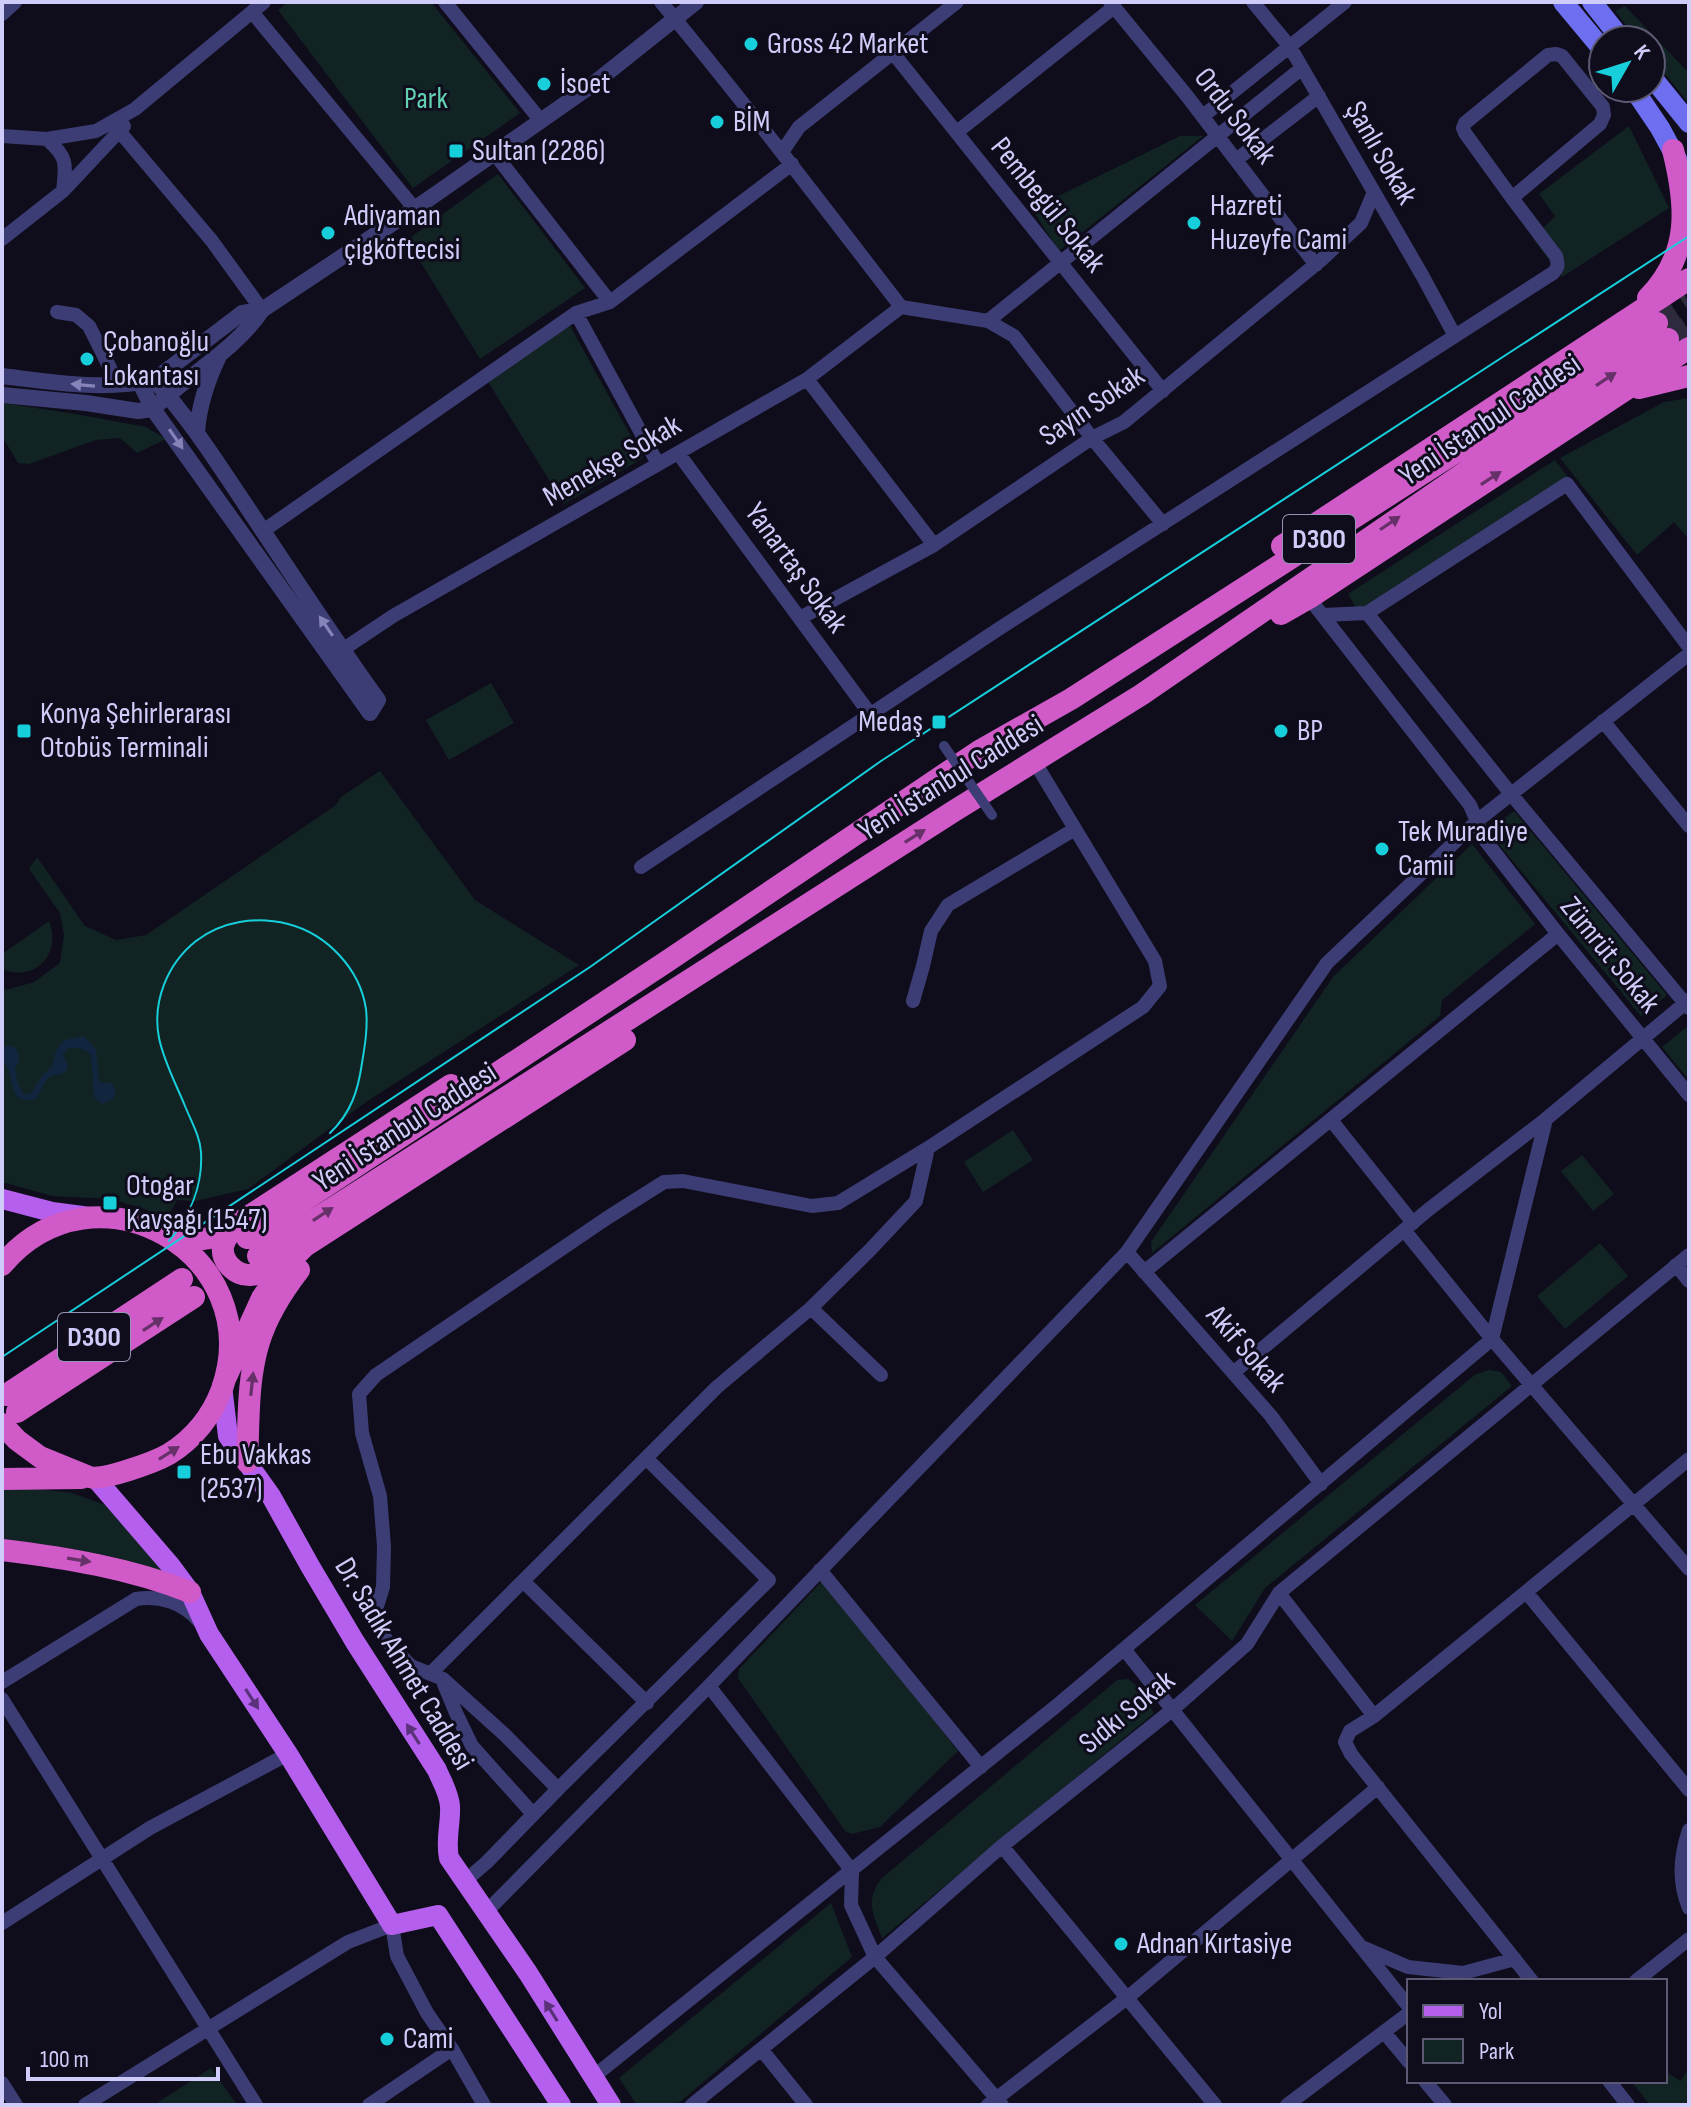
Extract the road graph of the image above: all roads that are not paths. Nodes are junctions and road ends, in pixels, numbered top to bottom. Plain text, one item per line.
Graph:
1 (15, 2) edge
2 (264, 2) edge
3 (445, 2) edge
4 (661, 2) edge
5 (696, 2) edge
6 (957, 2) edge
7 (1253, 2) edge
8 (1345, 2) edge
9 (1563, 2) edge
10 (1592, 2) edge
11 (1112, 4) edge
12 (252, 12) junction
13 (2, 14) edge
14 (675, 18) junction
15 (1609, 24) edge
16 (1587, 31) edge
17 (1290, 47) junction
18 (893, 53) junction
19 (1302, 68) junction
20 (1319, 96) junction
21 (1667, 96) edge
22 (1643, 104) edge
23 (135, 109) junction
24 (1203, 116) junction
25 (541, 121) junction
26 (1689, 123) edge
27 (120, 132) junction
28 (957, 132) junction
29 (1217, 135) junction
30 (2, 136) edge
31 (47, 139) junction
32 (1673, 150) junction
33 (782, 152) junction
34 (494, 153) junction
35 (1236, 160) junction
36 (792, 164) junction
37 (1689, 182) edge
38 (63, 191) junction
39 (1374, 192) junction
40 (1512, 198) junction
41 (415, 209) junction
42 (2, 239) edge
43 (1060, 261) junction
44 (1316, 265) junction
45 (1689, 279) edge
46 (1665, 295) junction
47 (1689, 295) edge
48 (610, 302) junction
49 (901, 307) junction
50 (262, 310) junction
51 (57, 312) dead end
52 (576, 313) junction
53 (988, 321) junction
54 (1625, 321) junction
55 (1455, 336) junction
56 (1671, 336) edge
57 (222, 351) junction
58 (2, 376) edge
59 (1689, 376) edge
60 (807, 379) junction
61 (147, 382) junction
62 (118, 384) junction
63 (1163, 391) junction
64 (168, 394) junction
65 (2, 395) edge
66 (1615, 396) junction
67 (153, 409) junction
68 (197, 432) junction
69 (1092, 438) junction
70 (678, 453) junction
71 (658, 464) junction
72 (1163, 524) junction
73 (263, 531) junction
74 (934, 545) junction
75 (1316, 606) junction
76 (1367, 613) junction
77 (800, 618) junction
78 (1689, 647) edge
79 (342, 650) junction
80 (1689, 654) edge
81 (1141, 695) junction
82 (870, 714) junction
83 (1603, 721) junction
84 (944, 746) dead end
85 (979, 751) junction
86 (1034, 761) junction
87 (1511, 794) junction
88 (992, 815) dead end
89 (1477, 821) junction
90 (1689, 826) edge
91 (1075, 829) junction
92 (641, 867) dead end
93 (849, 878) junction
94 (1558, 934) junction
95 (913, 1001) dead end
96 (1688, 1004) edge
97 (1643, 1038) junction
98 (1689, 1095) edge
99 (1546, 1119) junction
100 (1331, 1120) junction
101 (928, 1148) junction
102 (2, 1199) edge
103 (377, 1200) junction
104 (94, 1218) junction
105 (1409, 1227) junction
106 (166, 1234) junction
107 (247, 1239) junction
108 (305, 1246) junction
109 (1127, 1252) junction
110 (1689, 1255) edge
111 (2, 1265) edge
112 (1676, 1265) junction
113 (1144, 1272) junction
114 (1689, 1281) edge
115 (188, 1288) dead end
116 (811, 1308) junction
117 (1492, 1339) junction
118 (1233, 1373) junction
119 (881, 1375) dead end
120 (224, 1382) junction
121 (1532, 1385) junction
122 (9, 1410) edge
123 (646, 1458) junction
124 (1689, 1459) edge
125 (247, 1462) junction
126 (92, 1478) junction
127 (2, 1479) edge
128 (1321, 1484) junction
129 (1634, 1505) junction
130 (2, 1550) edge
131 (1689, 1569) edge
132 (820, 1570) junction
133 (523, 1581) junction
134 (190, 1592) junction
135 (1526, 1592) junction
136 (1279, 1593) junction
137 (209, 1634) junction
138 (1124, 1649) junction
139 (436, 1677) junction
140 (2, 1682) edge
141 (709, 1686) junction
142 (2, 1699) edge
143 (647, 1703) junction
144 (1172, 1710) junction
145 (1374, 1716) junction
146 (288, 1754) junction
147 (981, 1767) junction
148 (1378, 1787) junction
149 (558, 1789) junction
150 (1689, 1790) edge
151 (533, 1814) junction
152 (1689, 1830) edge
153 (1002, 1846) junction
154 (101, 1859) junction
155 (1292, 1860) junction
156 (852, 1871) junction
157 (465, 1881) junction
158 (1689, 1908) edge
159 (487, 1911) junction
160 (2, 1923) edge
161 (392, 1925) junction
162 (1689, 1939) edge
163 (1361, 1947) junction
164 (875, 1957) junction
165 (1515, 1959) junction
166 (1458, 1977) edge
167 (1530, 1979) edge
168 (1639, 1979) edge
169 (1127, 1998) junction
170 (1407, 2007) edge
171 (1407, 2012) edge
172 (209, 2029) junction
173 (1384, 2032) junction
174 (452, 2049) junction
175 (761, 2049) junction
176 (1407, 2060) edge
177 (593, 2077) junction
178 (2, 2083) edge
179 (1427, 2083) edge
180 (1611, 2083) edge
181 (995, 2103) edge
182 (16, 2105) edge
183 (85, 2105) edge
184 (256, 2105) edge
185 (369, 2105) edge
186 (484, 2105) edge
187 (561, 2105) edge
188 (611, 2105) edge
189 (692, 2105) edge
190 (806, 2105) edge
191 (1215, 2105) edge
192 (1287, 2105) edge
193 (1445, 2105) edge
194 (1628, 2105) edge

1 - 13 street
2 - 12 street
3 - 25 street
4 - 14 street
5 - 14 street
6 - 18 street
7 - 17 street, Şanlı Sokak
8 - 17 street
9 - 16 main road
10 - 15 main road
11 - 24 street, Ordu Sokak
11 - 28 street
12 - 23 street
12 - 41 street
14 - 25 street
14 - 33 street
17 - 19 street, Şanlı Sokak
17 - 24 street
18 - 28 street, Pembegül Sokak
18 - 33 street
19 - 20 street, Şanlı Sokak
19 - 29 street
20 - 35 street
20 - 39 street, Şanlı Sokak
21 - 26 main road
22 - 32 main road
23 - 27 street
23 - 31 street
24 - 29 street, Ordu Sokak
25 - 34 street
27 - 38 street
27 - 50 street
28 - 43 street, Pembegül Sokak
29 - 35 street, Ordu Sokak
29 - 43 street
30 - 31 street
31 - 38 street
32 - 37 main road
32 - 54 highway
33 - 36 street
34 - 41 street
34 - 48 street
35 - 44 street, Ordu Sokak
36 - 48 street
36 - 49 street
38 - 42 street
39 - 44 street, Sayın Sokak
39 - 55 street, Şanlı Sokak
40 - 40 street
40 - 55 street
41 - 50 street
43 - 53 street
43 - 63 street, Pembegül Sokak
44 - 63 street, Sayın Sokak
45 - 46 highway
46 - 47 highway
46 - 54 highway
48 - 52 street
49 - 53 street
49 - 60 street, Menekşe Sokak
50 - 57 street
50 - 61 street
51 - 62 street
52 - 71 street
52 - 73 street
53 - 69 street
54 - 85 highway
55 - 72 street
56 - 66 highway
81 -> 56 highway, Yeni İstanbul Caddesi / D300
56 - 85 highway, Yeni İstanbul Caddesi / D300
57 - 64 street
57 - 68 street
62 -> 58 street
59 - 66 highway
60 - 70 street, Menekşe Sokak
60 - 74 street
61 - 62 street
61 - 64 street
61 - 67 street
63 - 69 street, Sayın Sokak
64 - 67 street
64 - 68 street
65 - 67 street
75 -> 66 highway
67 -> 79 street
68 - 73 street
69 - 72 street
69 - 74 street, Sayın Sokak
70 - 71 street, Menekşe Sokak
70 - 77 street, Yanartaş Sokak
71 - 79 street, Menekşe Sokak
72 - 82 street
79 -> 73 street
74 - 77 street, Sayın Sokak
75 - 76 street
75 - 81 highway
75 - 89 street, Zümrüt Sokak
76 - 78 street
76 - 87 street, Zümrüt Sokak
77 - 82 street, Yanartaş Sokak
80 - 83 street
81 - 86 highway, Yeni İstanbul Caddesi / D300
82 - 92 street
83 - 87 street
83 - 90 street
84 - 88 street, bridge
85 - 107 highway, Yeni İstanbul Caddesi / D300
86 - 91 street
93 -> 86 highway, Yeni İstanbul Caddesi / D300
87 - 89 street
87 - 96 street, Zümrüt Sokak
89 - 94 street, Zümrüt Sokak
89 - 109 street
91 - 95 street
91 - 101 street
93 - 103 highway
107 -> 93 highway, Yeni İstanbul Caddesi
94 - 97 street, Zümrüt Sokak
94 - 100 street
96 - 97 street
97 - 98 street, Zümrüt Sokak
97 - 99 street
99 - 105 street
99 - 117 street
100 - 105 street
100 - 113 street
101 - 116 street
101 - 139 street
102 - 104 main road
103 - 108 highway
125 -> 103 highway
104 - 106 highway
104 - 111 highway
105 - 117 street
105 - 118 street
106 - 107 highway
106 - 120 highway
107 - 108 highway
108 - 120 highway
109 - 113 street, Akif Sokak
109 - 132 street
110 - 112 street, Sıdkı Sokak
112 - 114 street
112 - 121 street, Sıdkı Sokak
113 - 118 street, Akif Sokak
115 - 122 highway, D300
116 - 119 street
116 - 123 street
117 - 121 street
117 - 128 street
118 - 128 street, Akif Sokak
120 - 125 main road, Dr. Sadık Ahmet Caddesi
126 -> 120 highway
121 - 129 street
121 - 136 street, Sıdkı Sokak
122 - 126 highway
123 - 133 street
123 - 143 street
124 - 129 street
157 -> 125 main road, Dr. Sadık Ahmet Caddesi
126 - 127 highway
126 - 134 main road
128 - 138 street
129 - 131 street
129 - 135 street
130 -> 134 highway
132 - 141 street
132 - 147 street
133 - 139 street
133 - 143 street
134 - 137 main road
135 - 145 street
135 - 150 street
136 - 144 street, Sıdkı Sokak
136 - 145 street
137 - 140 street
137 -> 146 main road
138 - 144 street
138 - 147 street
139 - 149 street
139 - 151 street
141 - 156 street
141 - 159 street
142 - 154 street
143 - 149 street
144 - 153 street, Sıdkı Sokak
144 - 155 street
145 - 148 street
146 - 154 street
146 - 161 main road
147 - 156 street
148 - 155 street
148 - 165 street
149 - 151 street
151 - 157 street
152 - 158 street
153 - 164 street, Sıdkı Sokak
153 - 169 street
154 - 160 street
154 - 172 street
155 - 163 street
155 - 169 street
156 - 164 street
156 - 177 street
157 - 159 main road, Dr. Sadık Ahmet Caddesi
177 -> 159 main road, Dr. Sadık Ahmet Caddesi
161 - 172 street
161 - 174 street
161 - 187 main road
162 - 168 street
163 - 166 street
163 - 170 street
164 - 175 street, Sıdkı Sokak
164 - 181 street
165 - 166 street
165 - 167 street
169 - 181 street
169 - 191 street
171 - 173 street
172 - 183 street
172 - 184 street
173 - 176 street
173 - 192 street
174 - 185 street
174 - 186 street
175 - 189 street, Sıdkı Sokak
175 - 190 street
177 - 188 main road, Dr. Sadık Ahmet Caddesi
178 - 182 street
179 - 193 street
180 - 194 street

